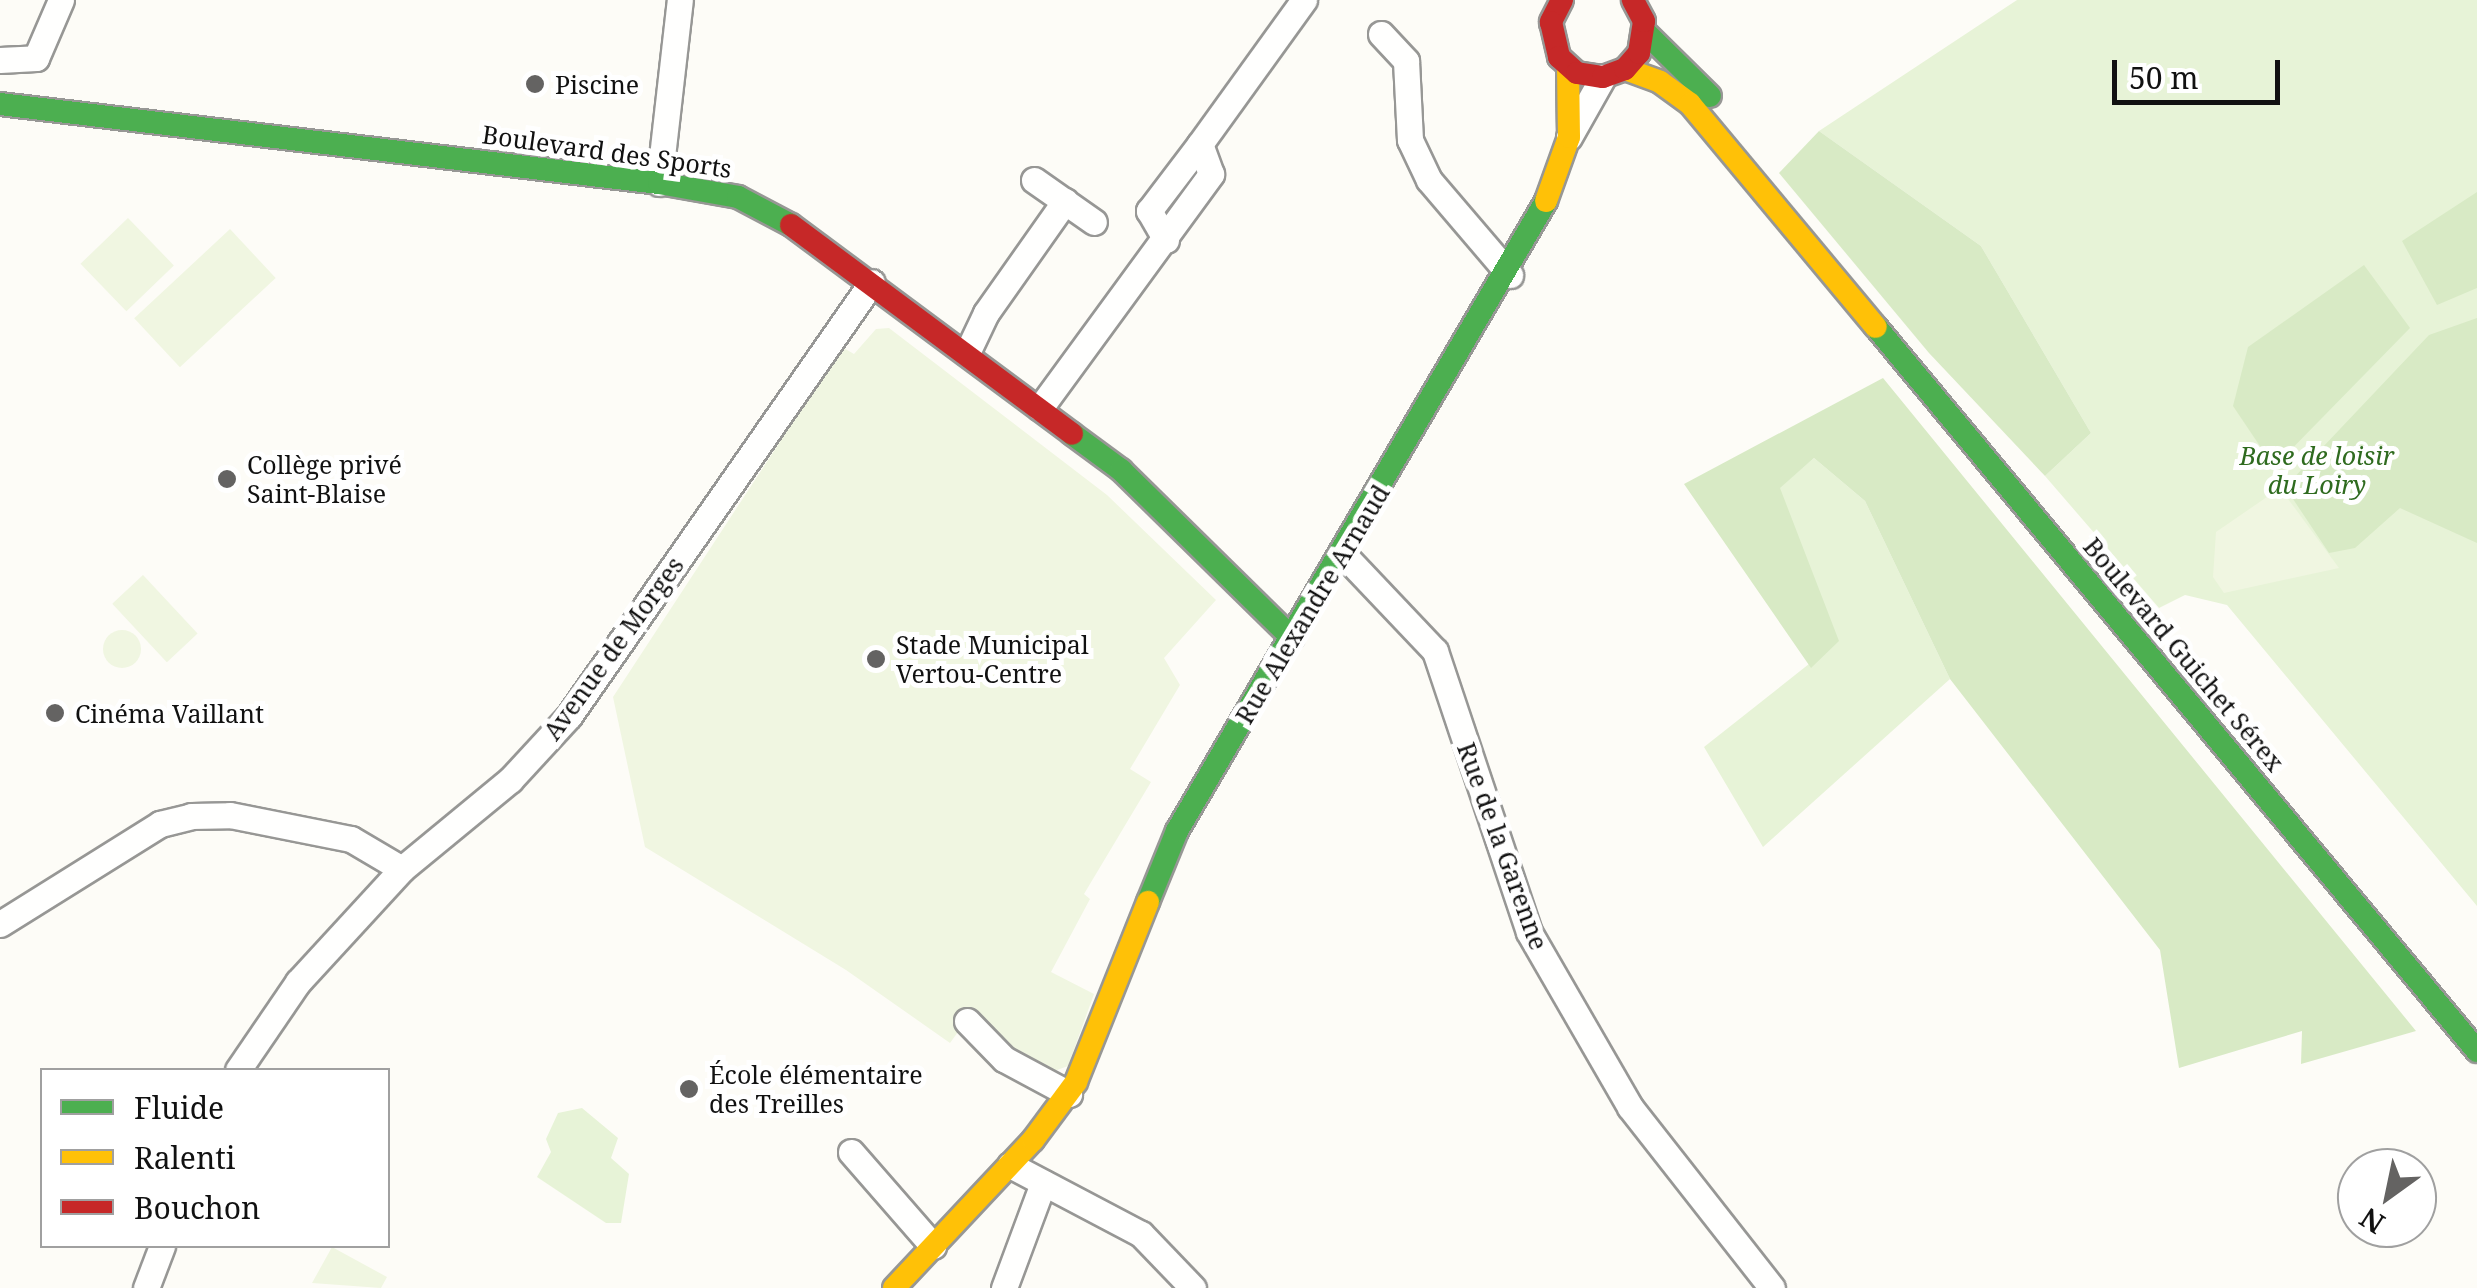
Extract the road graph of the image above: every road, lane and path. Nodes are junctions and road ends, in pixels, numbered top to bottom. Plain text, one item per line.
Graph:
1 (61, 0) edge
2 (680, 0) edge
3 (1304, 0) edge
4 (1634, 1) edge
5 (1552, 5) edge
6 (1645, 32) junction
7 (1381, 34) dead end
8 (0, 60) edge
9 (1568, 67) junction
10 (1614, 73) junction
11 (0, 104) edge
12 (1569, 137) junction
13 (1034, 180) dead end
14 (659, 182) junction
15 (1065, 200) junction
16 (1094, 222) dead end
17 (1510, 275) junction
18 (872, 282) junction
19 (1849, 292) junction
20 (967, 353) junction
21 (1040, 408) junction
22 (1342, 554) junction
23 (1292, 638) junction
24 (402, 869) junction
25 (0, 924) edge
26 (967, 1021) dead end
27 (2477, 1051) edge
28 (239, 1068) edge
29 (1072, 1088) junction
30 (1032, 1140) junction
31 (852, 1152) dead end
32 (1010, 1165) junction
33 (1047, 1182) junction
34 (934, 1246) junction
35 (161, 1248) edge
36 (146, 1288) edge
37 (894, 1288) edge
38 (1004, 1288) edge
39 (1193, 1288) edge
40 (1772, 1288) edge

1 - 8 street
2 - 14 street
3 - 21 street
4 - 6 street
5 - 9 street, Rue Alexandre Arnaud
6 - 10 street
6 - 19 street, Boulevard Guichet Sérex
7 - 17 street
9 - 10 street, Boulevard Guichet Sérex
9 - 12 street, Rue Alexandre Arnaud
10 - 12 street, Rue Alexandre Arnaud
10 - 19 street, Boulevard Guichet Sérex
11 - 14 street, Boulevard des Sports
12 - 17 street, Rue Alexandre Arnaud
13 - 15 street
14 - 18 street, Boulevard des Sports
15 - 16 street
15 - 20 street
17 - 22 street, Rue Alexandre Arnaud
18 - 20 street, Boulevard des Sports
18 - 24 street, Avenue de Morges
19 - 27 street, Boulevard Guichet Sérex
20 - 21 street, Boulevard des Sports
21 - 23 street, Boulevard des Sports
22 - 23 street, Rue Alexandre Arnaud
22 - 40 street, Rue de la Garenne
23 - 29 street, Rue Alexandre Arnaud
24 - 25 street
24 - 28 street, Avenue de Morges
26 - 29 street
29 - 30 street, Rue Alexandre Arnaud
30 - 32 street, Rue Alexandre Arnaud
30 - 33 street
31 - 34 street
32 - 33 street
32 - 34 street, Rue Alexandre Arnaud
33 - 38 street
33 - 39 street
34 - 37 street, Rue Alexandre Arnaud
35 - 36 street

